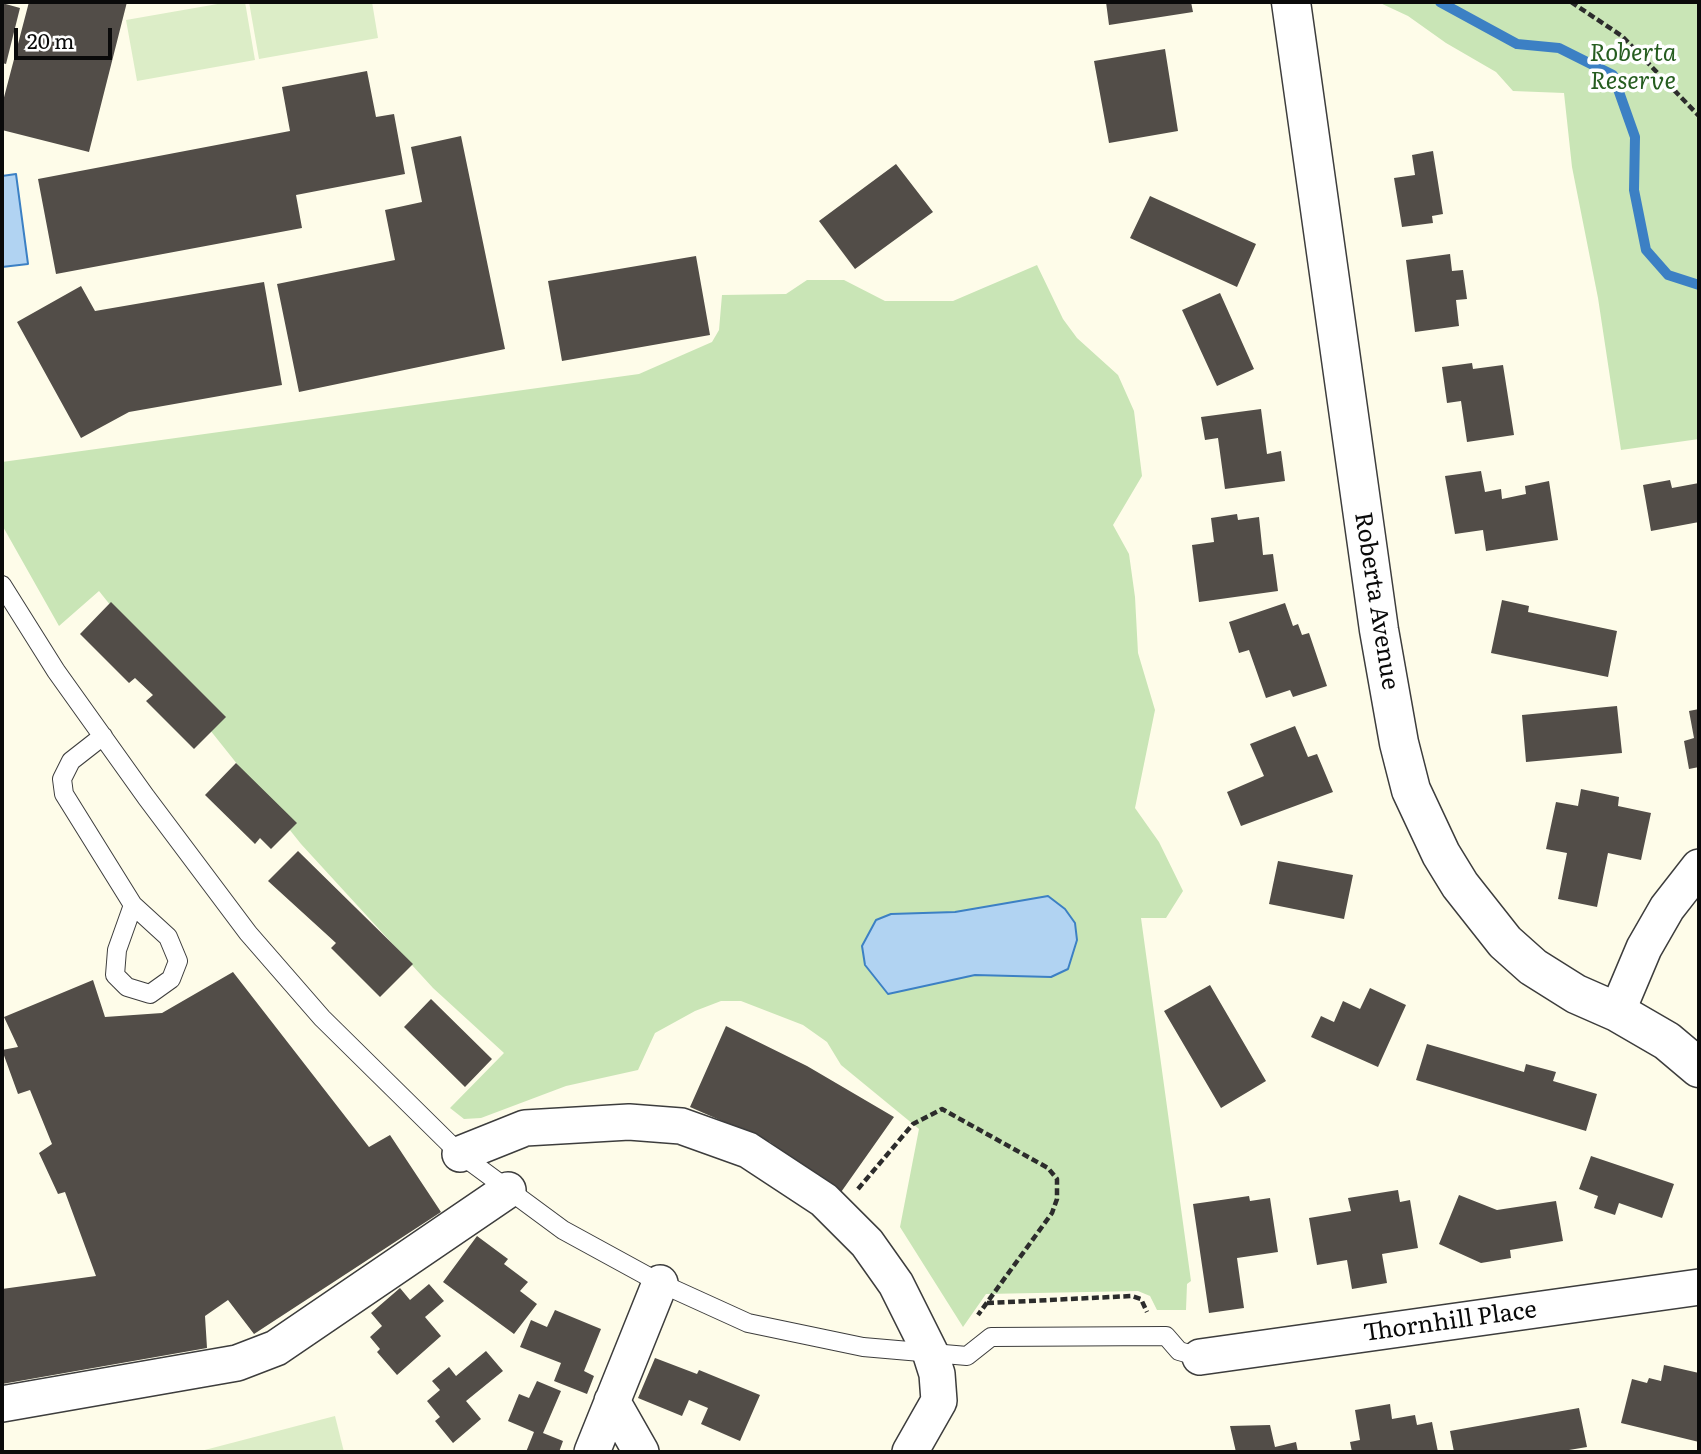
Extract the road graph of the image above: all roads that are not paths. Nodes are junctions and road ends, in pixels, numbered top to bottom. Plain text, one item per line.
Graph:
1 (1291, 2) edge
2 (2, 585) edge
3 (103, 736) junction
4 (1699, 867) edge
5 (133, 905) junction
6 (1617, 1012) junction
7 (1699, 1068) edge
8 (460, 1154) junction
9 (508, 1190) junction
10 (660, 1283) junction
11 (1699, 1287) edge
12 (930, 1352) junction
13 (1200, 1357) joint
14 (612, 1401) junction
15 (2, 1404) edge
16 (592, 1452) edge
17 (641, 1452) edge
18 (910, 1452) edge

1 - 6 street, Roberta Avenue
2 - 3 lane
3 - 5 lane
3 - 8 lane
4 - 6 street
5 - 5 lane
6 - 7 street, Roberta Avenue
8 - 9 lane
8 - 12 street
9 - 10 lane
9 - 15 street
10 - 12 lane
10 - 14 street
11 - 13 street, Thornhill Place
12 - 13 lane
12 - 18 street
14 - 16 street
14 - 17 street

